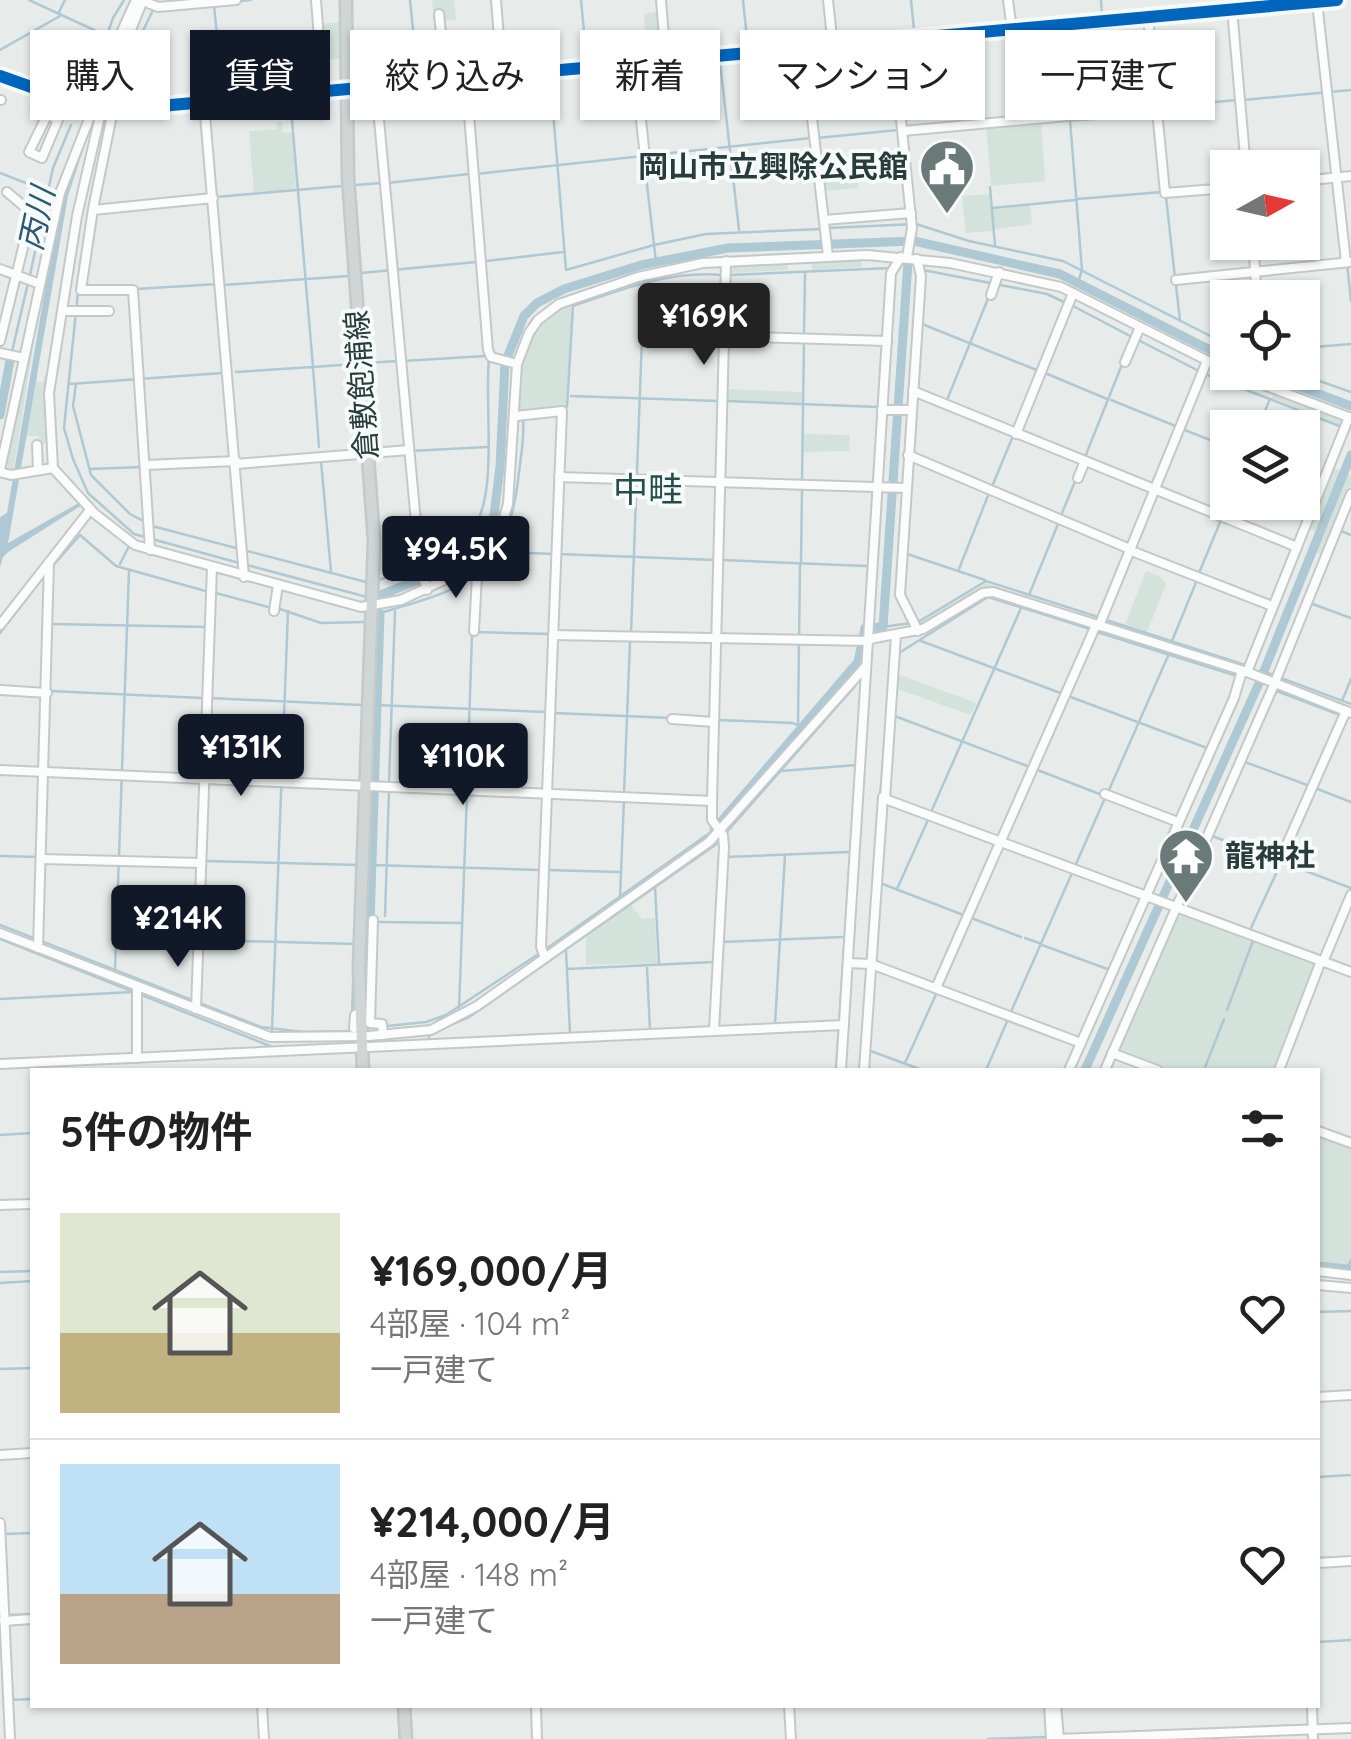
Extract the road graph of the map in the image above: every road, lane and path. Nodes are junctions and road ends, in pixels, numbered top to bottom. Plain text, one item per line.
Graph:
1 (141, 0) edge
2 (236, 0) edge
3 (316, 0) edge
4 (346, 0) edge
5 (496, 0) edge
6 (660, 0) edge
7 (828, 0) edge
8 (1008, 0) edge
9 (1336, 0) edge
10 (1317, 2) edge
11 (1196, 7) edge
12 (1232, 9) junction
13 (439, 14) dead end
14 (1148, 17) junction
15 (1061, 25) junction
16 (1011, 27) junction
17 (129, 30) edge
18 (318, 30) edge
19 (441, 30) edge
20 (498, 30) edge
21 (663, 30) edge
22 (831, 30) edge
23 (985, 30) edge
24 (1061, 30) edge
25 (1149, 30) edge
26 (0, 76) edge
27 (30, 87) edge
28 (330, 88) edge
29 (346, 89) junction
30 (350, 89) edge
31 (48, 115) joint
32 (91, 120) edge
33 (95, 120) edge
34 (111, 120) edge
35 (205, 120) edge
36 (379, 120) edge
37 (470, 120) edge
38 (641, 120) edge
39 (812, 120) edge
40 (901, 120) edge
41 (1026, 120) edge
42 (1157, 120) edge
43 (902, 132) junction
44 (1244, 150) edge
45 (645, 155) dead end
46 (1351, 176) edge
47 (1336, 178) junction
48 (1320, 179) edge
49 (1210, 190) edge
50 (7, 192) dead end
51 (212, 199) junction
52 (93, 209) junction
53 (43, 214) junction
54 (910, 218) junction
55 (824, 220) junction
56 (828, 256) junction
57 (1254, 260) edge
58 (726, 261) junction
59 (913, 262) junction
60 (1348, 262) edge
61 (0, 269) edge
62 (1255, 272) junction
63 (16, 274) junction
64 (996, 280) junction
65 (1176, 280) dead end
66 (1256, 280) edge
67 (33, 281) junction
68 (1073, 293) junction
69 (991, 295) dead end
70 (62, 311) junction
71 (109, 312) dead end
72 (1140, 327) junction
73 (724, 336) junction
74 (0, 341) edge
75 (887, 341) junction
76 (7, 356) edge
77 (24, 358) junction
78 (1207, 361) junction
79 (510, 362) junction
80 (1125, 362) dead end
81 (1210, 362) edge
82 (1287, 390) edge
83 (915, 392) junction
84 (882, 410) junction
85 (912, 410) junction
86 (520, 416) junction
87 (1350, 418) edge
88 (1016, 434) junction
89 (37, 445) dead end
90 (409, 451) junction
91 (367, 455) junction
92 (910, 455) junction
93 (1084, 461) junction
94 (236, 462) junction
95 (146, 465) junction
96 (53, 468) junction
97 (38, 470) junction
98 (0, 471) edge
99 (559, 477) junction
100 (1078, 478) dead end
101 (719, 482) junction
102 (878, 487) junction
103 (906, 488) junction
104 (1154, 489) junction
105 (1351, 494) edge
106 (86, 504) junction
107 (1339, 528) junction
108 (1351, 532) edge
109 (151, 542) junction
110 (1295, 547) junction
111 (1129, 548) junction
112 (50, 566) junction
113 (212, 568) junction
114 (474, 571) junction
115 (244, 574) junction
116 (425, 583) junction
117 (278, 585) junction
118 (372, 606) junction
119 (1272, 606) junction
120 (274, 609) dead end
121 (0, 625) edge
122 (914, 625) junction
123 (1097, 625) junction
124 (474, 631) dead end
125 (896, 634) junction
126 (553, 635) junction
127 (867, 636) junction
128 (715, 638) junction
129 (866, 666) junction
130 (1245, 671) junction
131 (1275, 679) junction
132 (0, 690) edge
133 (46, 692) junction
134 (1346, 714) edge
135 (672, 719) dead end
136 (712, 722) junction
137 (0, 770) edge
138 (44, 772) junction
139 (203, 778) junction
140 (367, 786) junction
141 (547, 793) junction
142 (1106, 795) dead end
143 (883, 799) junction
144 (712, 801) junction
145 (1178, 822) junction
146 (720, 831) junction
147 (1000, 842) junction
148 (41, 857) junction
149 (1280, 860) dead end
150 (200, 862) junction
151 (1351, 895) edge
152 (1145, 897) junction
153 (1177, 907) junction
154 (373, 921) dead end
155 (0, 933) edge
156 (38, 942) junction
157 (543, 954) junction
158 (1322, 961) junction
159 (848, 963) junction
160 (870, 965) junction
161 (1351, 972) edge
162 (936, 988) junction
163 (136, 990) junction
164 (196, 1004) junction
165 (841, 1025) junction
166 (714, 1029) junction
167 (383, 1030) junction
168 (364, 1040) junction
169 (1081, 1043) junction
170 (1112, 1054) junction
171 (137, 1057) junction
172 (0, 1064) edge
173 (363, 1068) edge
174 (842, 1068) edge
175 (864, 1068) edge
176 (1070, 1068) edge
177 (1106, 1068) edge
178 (1150, 1068) edge
179 (1281, 1068) edge
180 (1320, 1131) edge
181 (1351, 1143) edge
182 (30, 1204) edge
183 (0, 1206) edge
184 (1320, 1271) edge
185 (1351, 1274) edge
186 (1320, 1284) edge
187 (1351, 1288) edge
188 (1351, 1395) edge
189 (1320, 1397) edge
190 (30, 1453) edge
191 (0, 1455) edge
192 (0, 1523) edge
193 (1351, 1562) edge
194 (1320, 1563) edge
195 (30, 1619) edge
196 (2, 1621) edge
197 (262, 1708) edge
198 (404, 1708) edge
199 (536, 1708) edge
200 (789, 1708) edge
201 (1052, 1708) edge
202 (1312, 1708) edge
203 (1351, 1728) edge
204 (1313, 1734) edge
205 (1054, 1738) edge
206 (10, 1739) edge
207 (264, 1739) edge
208 (406, 1739) edge
209 (537, 1739) edge
210 (791, 1739) edge

1 - 2 street
1 - 17 street
3 - 18 street
4 - 29 main road, 倉敷飽浦線
5 - 20 street
6 - 21 street
7 - 22 street
8 - 16 street
9 - 10 street
10 - 12 street
10 - 47 street
11 - 12 street
11 - 14 street
12 - 44 street
13 - 19 street
14 - 15 street
14 - 25 street
15 - 16 street
15 - 24 street
16 - 23 street
26 - 27 street
28 - 29 street
29 - 30 street
29 - 91 main road, 倉敷飽浦線
31 - 31 street
32 - 53 street
33 - 70 street
34 - 52 street
35 - 51 street
36 - 90 street
37 - 79 street
38 - 45 street
39 - 55 street
40 - 43 street
41 - 43 street
42 - 49 street
43 - 54 street
46 - 47 street
47 - 48 street
47 - 60 street
50 - 53 street
51 - 52 street
51 - 94 street
52 - 95 street
53 - 63 street
53 - 67 street
54 - 55 street
54 - 59 street
55 - 56 street
56 - 58 street
56 - 59 street
57 - 62 street
58 - 73 street
58 - 79 street
59 - 64 street
59 - 75 street
59 - 83 street
60 - 62 street
61 - 63 street
62 - 65 street
62 - 66 street
63 - 67 street
63 - 74 street
64 - 68 street
64 - 69 street
67 - 77 street
68 - 72 street
68 - 88 street
70 - 71 street
70 - 96 street
72 - 78 street
72 - 80 street
73 - 75 street
73 - 101 street
75 - 84 street
76 - 77 street
77 - 98 street
78 - 81 street
78 - 104 street
79 - 86 street
82 - 87 street
83 - 85 street
83 - 88 street
84 - 85 street
84 - 102 street
85 - 92 street
86 - 99 street
86 - 114 street
87 - 110 street
88 - 93 street
89 - 97 street
90 - 91 street
90 - 116 street
91 - 94 street
91 - 118 main road, 倉敷飽浦線
92 - 103 street
92 - 111 street
93 - 100 street
93 - 104 street
94 - 95 street
94 - 115 street
95 - 109 street
96 - 97 street
96 - 106 street
97 - 98 street
99 - 101 street
99 - 126 street
101 - 102 street
101 - 128 street
102 - 103 street
102 - 127 street
103 - 122 street
104 - 110 street
104 - 111 street
105 - 107 street
106 - 109 street
106 - 112 street
107 - 108 street
107 - 131 street
109 - 113 street
110 - 119 street
111 - 119 street
111 - 123 street
112 - 121 street
112 - 133 street
113 - 115 street
113 - 139 street
114 - 116 street
114 - 124 street
115 - 117 street
116 - 118 street
117 - 118 street
117 - 120 street
118 - 140 main road, 倉敷飽浦線
119 - 130 street
122 - 123 street
122 - 125 street
123 - 130 street
123 - 147 street
125 - 127 street
125 - 143 street
126 - 128 street
126 - 141 street
127 - 128 street
127 - 129 street
128 - 136 street
129 - 146 street
129 - 159 street
130 - 131 street
130 - 145 street
131 - 134 street
131 - 153 street
132 - 133 street
133 - 138 street
134 - 149 street
135 - 136 street
136 - 144 street
137 - 138 street
138 - 139 street
138 - 148 street
139 - 140 street
139 - 150 street
140 - 141 street
140 - 168 main road, 倉敷飽浦線
141 - 144 street
141 - 157 street
142 - 145 street
143 - 147 street
143 - 160 street
144 - 146 street
145 - 152 street
146 - 157 street
146 - 166 street
147 - 152 street
147 - 162 street
148 - 150 street
148 - 156 street
150 - 164 street
151 - 158 street
152 - 153 street
152 - 169 street
153 - 158 street
153 - 170 street
154 - 167 street
155 - 156 street
156 - 163 street
157 - 167 street
158 - 161 street
158 - 179 street
159 - 160 street
159 - 165 street
160 - 162 street
160 - 175 street
162 - 169 street
163 - 164 street
163 - 171 street
164 - 168 street
165 - 166 street
165 - 174 street
166 - 168 street
167 - 168 street
168 - 171 street
168 - 173 main road, 倉敷飽浦線
169 - 176 street
170 - 177 street
170 - 178 street
171 - 172 street
180 - 181 street
182 - 183 street
184 - 185 street
186 - 187 street
188 - 189 street
190 - 191 street
192 - 196 street
193 - 194 street
195 - 196 street
196 - 206 street
197 - 207 street
198 - 208 main road
199 - 209 street
200 - 210 street
201 - 205 street
202 - 204 street
203 - 204 street
204 - 205 street

